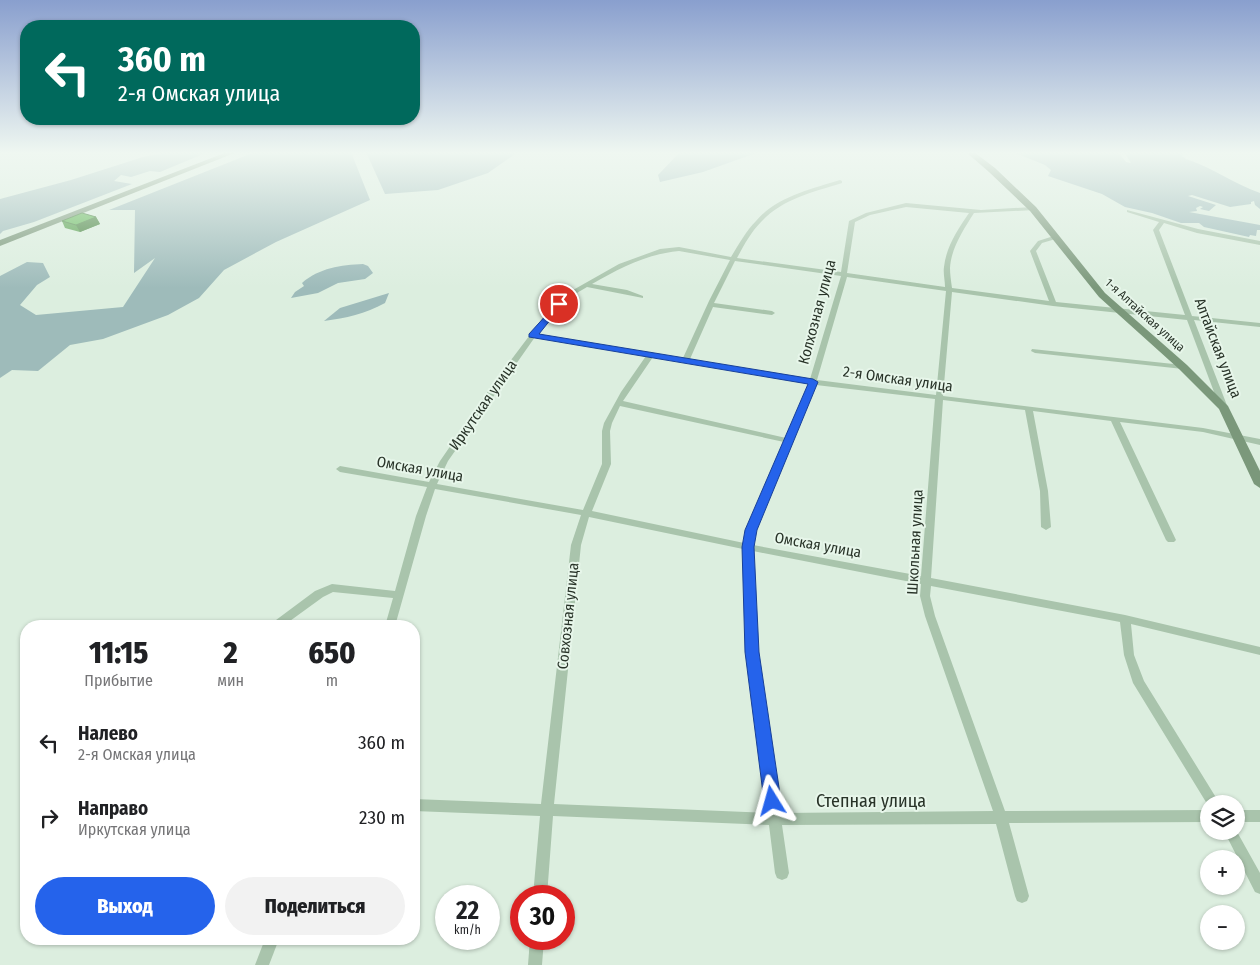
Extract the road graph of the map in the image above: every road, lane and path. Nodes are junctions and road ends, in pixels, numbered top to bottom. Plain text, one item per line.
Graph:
1 (118, 197) edge
2 (797, 197) edge
3 (1020, 197) edge
4 (1033, 209) junction
5 (973, 211) junction
6 (1129, 211) dead end
7 (756, 222) joint
8 (1162, 222) junction
9 (1057, 237) junction
10 (0, 243) edge
11 (1260, 243) edge
12 (660, 251) joint
13 (734, 259) junction
14 (844, 276) junction
15 (588, 285) junction
16 (949, 291) junction
17 (641, 297) dead end
18 (1053, 304) junction
19 (712, 305) junction
20 (1122, 312) junction
21 (772, 313) dead end
22 (1187, 316) junction
23 (1260, 325) edge
24 (532, 336) junction
25 (1035, 351) dead end
26 (651, 354) junction
27 (686, 359) junction
28 (1183, 367) junction
29 (813, 382) junction
30 (939, 399) junction
31 (619, 403) junction
32 (1224, 408) junction
33 (1029, 409) junction
34 (1114, 418) junction
35 (1239, 438) junction
36 (789, 441) junction
37 (1260, 442) edge
38 (340, 469) dead end
39 (1260, 484) edge
40 (433, 486) junction
41 (585, 513) junction
42 (1046, 527) dead end
43 (1171, 540) dead end
44 (748, 547) junction
45 (926, 580) junction
46 (397, 595) junction
47 (1125, 619) junction
48 (284, 620) edge
49 (391, 620) edge
50 (1260, 651) edge
51 (1208, 795) edge
52 (420, 805) edge
53 (547, 810) junction
54 (1200, 816) edge
55 (1245, 816) edge
56 (1260, 816) edge
57 (1001, 818) junction
58 (775, 819) junction
59 (1235, 840) edge
60 (782, 873) dead end
61 (541, 885) edge
62 (1260, 887) edge
63 (1022, 896) dead end
64 (270, 945) edge
65 (536, 950) edge
66 (262, 965) edge
67 (535, 965) edge

1 - 10 street
2 - 7 street
3 - 4 street, 1-я Алтайская улица
4 - 5 street
4 - 9 street, 1-я Алтайская улица
5 - 14 street, Колхозная улица
5 - 16 street, Школьная улица
6 - 8 street
7 - 13 street
8 - 11 street
8 - 22 street, Алтайская улица
9 - 18 street
9 - 20 street, 1-я Алтайская улица
12 - 13 street
12 - 15 street, Иркутская улица
13 - 14 street
13 - 19 street
14 - 16 street
14 - 29 street, Колхозная улица
15 - 17 street
15 - 24 street, Иркутская улица
16 - 18 street
16 - 30 street, Школьная улица
18 - 20 street
19 - 21 street
19 - 27 street
20 - 22 street
20 - 28 street, 1-я Алтайская улица
22 - 23 street
22 - 32 street, Алтайская улица
24 - 26 street, 2-я Омская улица
24 - 40 street, Иркутская улица
25 - 28 street
26 - 27 street, 2-я Омская улица
26 - 31 street, Совхозная улица
27 - 29 street, 2-я Омская улица
28 - 32 street, 1-я Алтайская улица
29 - 30 street, 2-я Омская улица
29 - 36 street, Колхозная улица
30 - 33 street, 2-я Омская улица
30 - 45 street, Школьная улица
31 - 36 street
31 - 41 street, Совхозная улица
32 - 35 street, Алтайская улица
33 - 34 street, 2-я Омская улица
33 - 42 street
34 - 35 street, 2-я Омская улица
34 - 43 street
35 - 37 street, 2-я Омская улица
35 - 39 street, Алтайская улица
36 - 44 street, Колхозная улица
38 - 40 street, Омская улица
40 - 41 street, Омская улица
40 - 46 street, Иркутская улица
41 - 44 street, Омская улица
41 - 53 street, Совхозная улица
44 - 45 street, Омская улица
44 - 58 street, Колхозная улица
45 - 47 street, Омская улица
45 - 57 street, Школьная улица
46 - 48 street
46 - 49 street, Иркутская улица
47 - 50 street, Омская улица
47 - 51 street
52 - 53 street, Степная улица
53 - 58 street, Степная улица
53 - 61 street, Совхозная улица
54 - 57 street, Степная улица
55 - 56 street
57 - 58 street, Степная улица
57 - 63 street, Школьная улица
58 - 60 street, Колхозная улица
59 - 62 street
64 - 66 street
65 - 67 street

